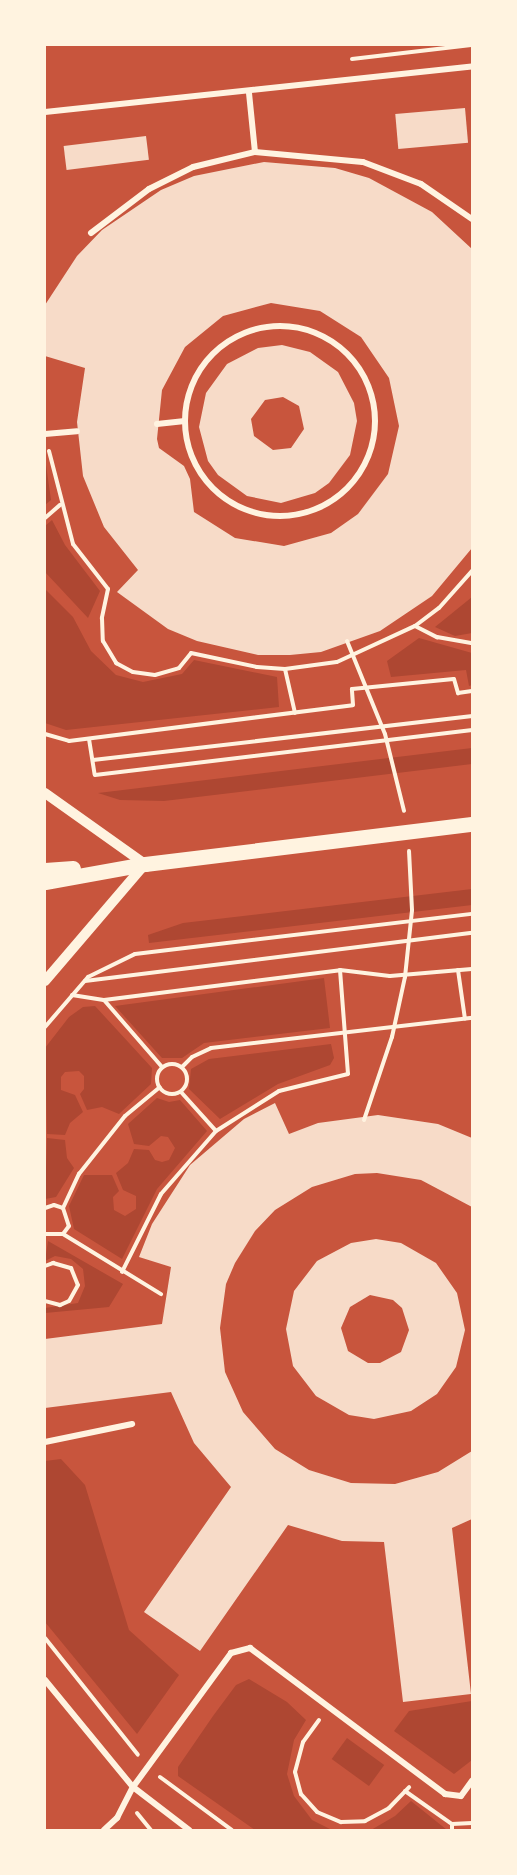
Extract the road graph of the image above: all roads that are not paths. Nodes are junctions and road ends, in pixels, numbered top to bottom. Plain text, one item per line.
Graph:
1 (472, 66) edge
2 (249, 93) junction
3 (45, 112) edge
4 (255, 152) junction
5 (472, 219) edge
6 (91, 233) dead end
7 (185, 421) junction
8 (157, 424) dead end
9 (77, 431) dead end
10 (45, 434) edge
11 (45, 793) edge
12 (472, 824) edge
13 (145, 864) junction
14 (45, 870) edge
15 (45, 882) edge
16 (45, 981) edge
17 (132, 1424) dead end
18 (45, 1442) edge
19 (45, 1680) edge
20 (472, 1781) edge
21 (133, 1787) junction
22 (104, 1830) edge
23 (189, 1830) edge

1 - 2 street
2 - 3 street
2 - 4 street
4 - 5 street
4 - 6 street
7 - 7 street
7 - 8 street
9 - 10 street
11 - 13 street
12 - 13 main road
13 - 14 main road
13 - 15 main road
13 - 16 street
17 - 18 street
19 - 21 street
20 - 21 street
21 - 22 street
21 - 23 street

